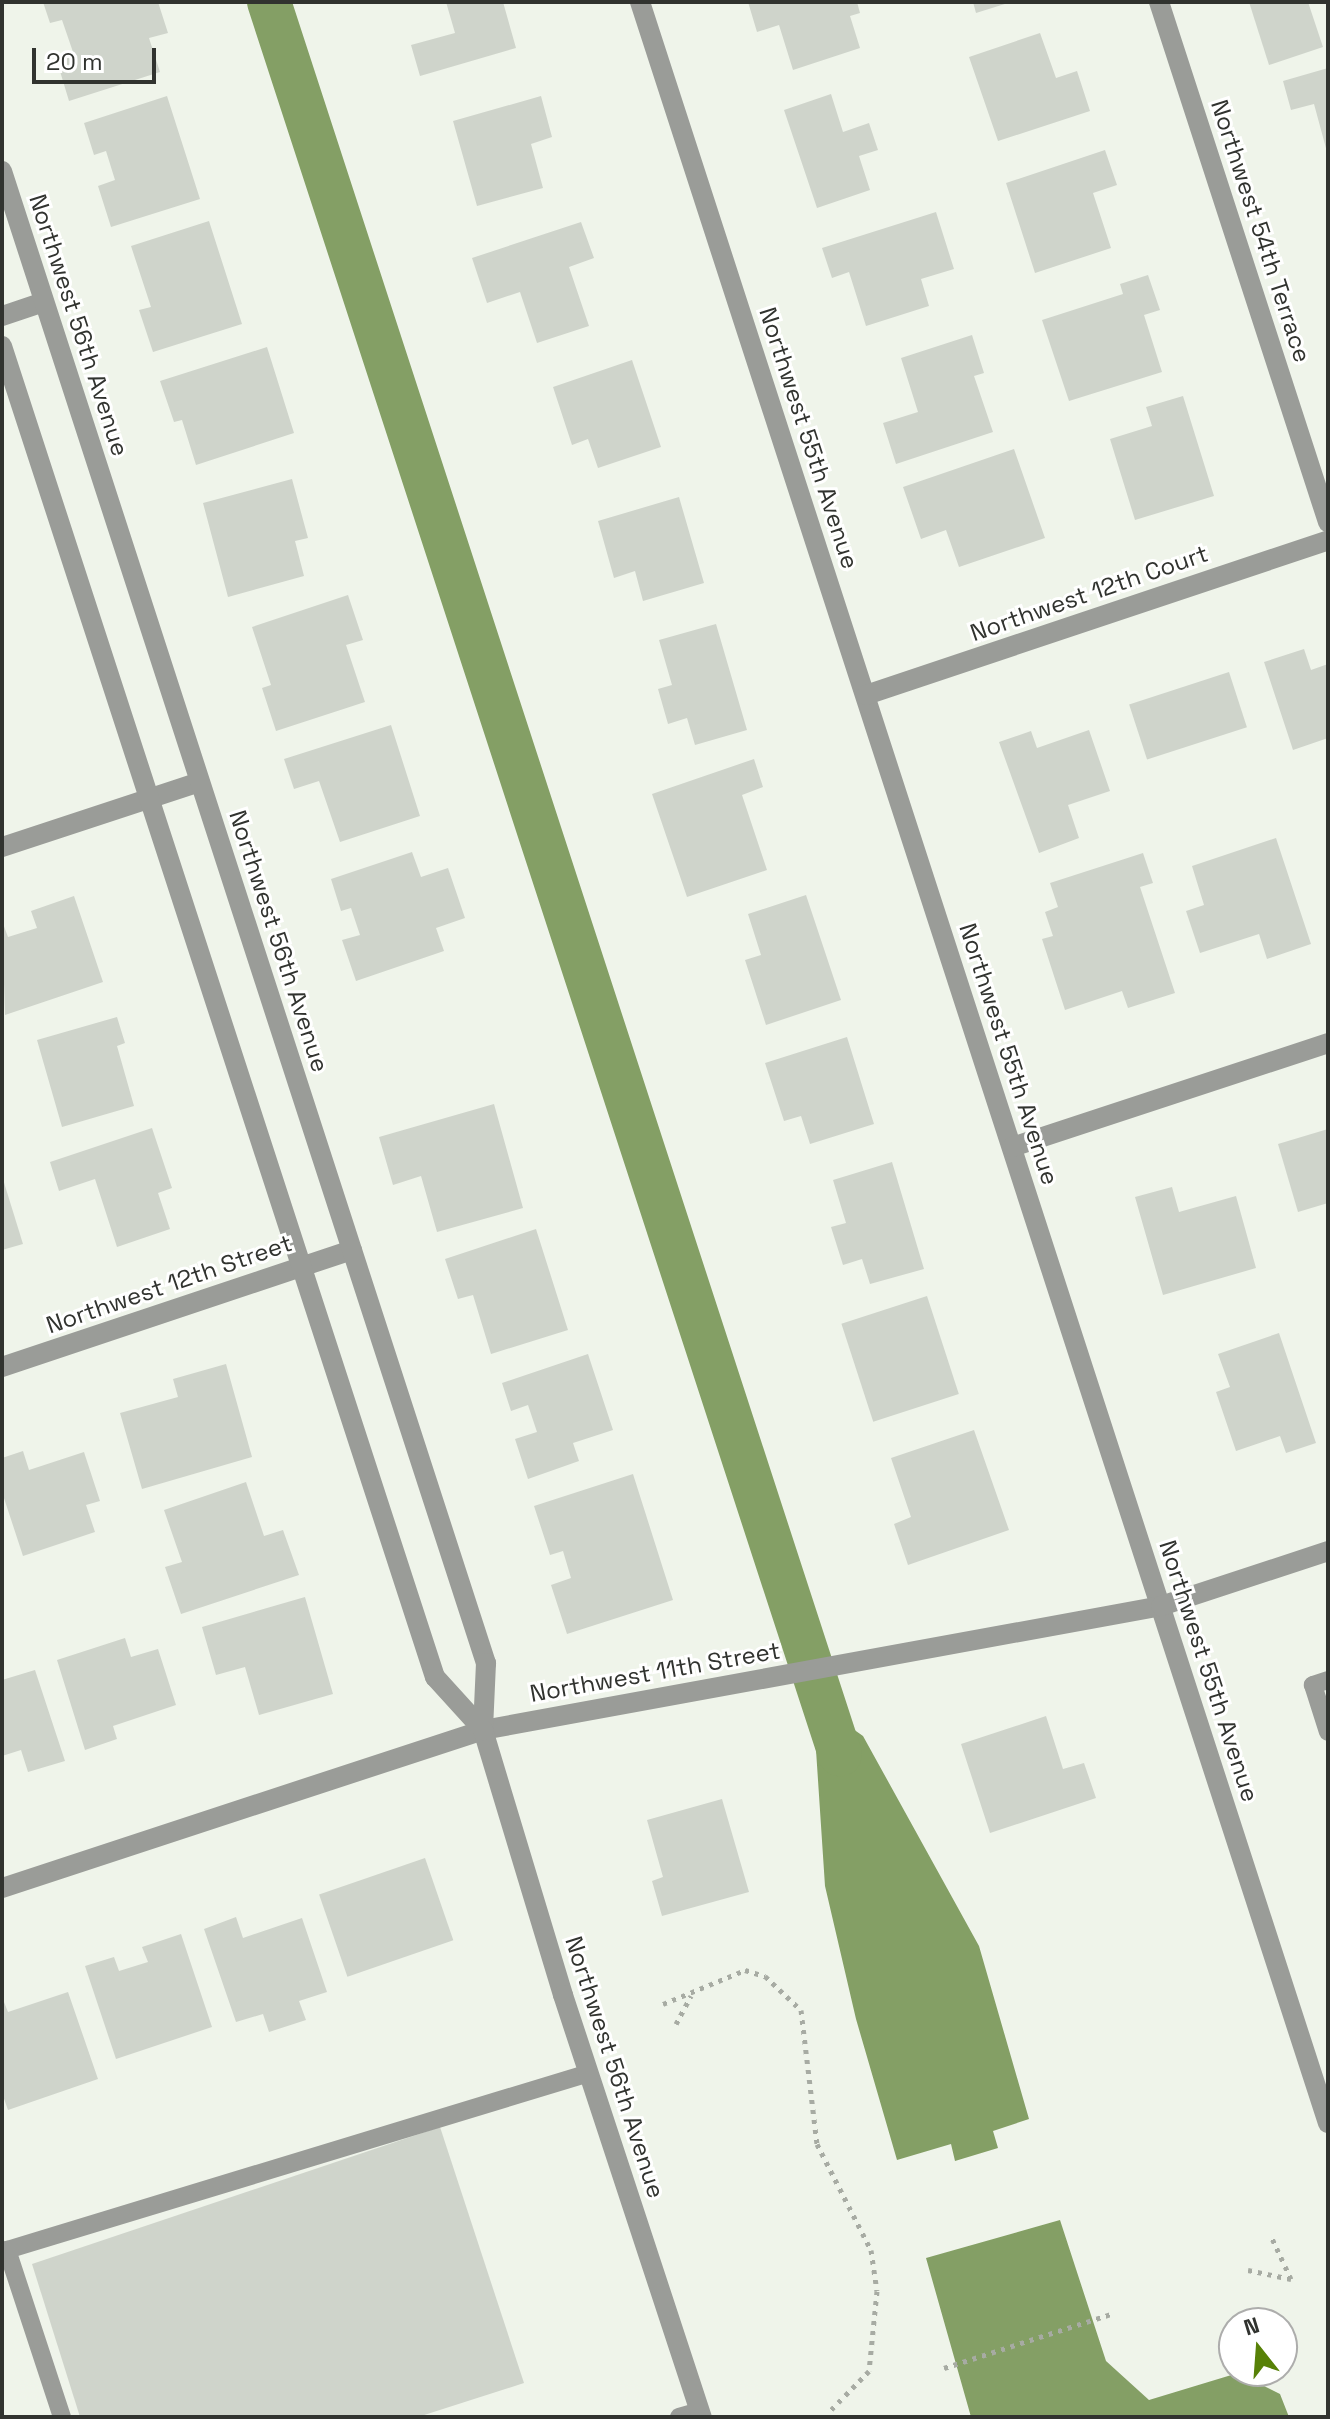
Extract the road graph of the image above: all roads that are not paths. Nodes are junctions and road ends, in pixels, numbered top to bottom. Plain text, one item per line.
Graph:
1 (640, 2) edge
2 (1159, 2) edge
3 (2, 171) edge
4 (44, 302) junction
5 (2, 316) edge
6 (2, 346) edge
7 (1328, 522) edge
8 (1328, 540) edge
9 (866, 695) junction
10 (200, 782) junction
11 (150, 799) junction
12 (2, 847) edge
13 (1328, 1043) edge
14 (1012, 1147) junction
15 (352, 1250) junction
16 (302, 1267) junction
17 (2, 1367) edge
18 (1328, 1551) edge
19 (1161, 1606) junction
20 (1320, 1683) edge
21 (483, 1730) junction
22 (1328, 1732) edge
23 (2, 1888) edge
24 (589, 2073) junction
25 (1328, 2123) edge
26 (701, 2414) edge
27 (62, 2417) edge
28 (679, 2417) edge

1 - 9 street, Northwest 55th Avenue
2 - 7 street, Northwest 54th Terrace
3 - 4 street, Northwest 56th Avenue
4 - 5 street
4 - 10 street, Northwest 56th Avenue
6 - 11 street, Northwest 56th Avenue
8 - 9 street, Northwest 12th Court
9 - 14 street, Northwest 55th Avenue
10 - 11 street
10 - 15 street, Northwest 56th Avenue
11 - 12 street
11 - 16 street, Northwest 56th Avenue
13 - 14 street
14 - 19 street, Northwest 55th Avenue
15 - 16 street, Northwest 12th Street
15 - 21 street, Northwest 56th Avenue
16 - 17 street, Northwest 12th Street
16 - 21 street, Northwest 56th Avenue
18 - 19 street, Northwest 11th Street
19 - 21 street, Northwest 11th Street
19 - 25 street, Northwest 55th Avenue
20 - 22 lane
21 - 23 street, Northwest 11th Street
21 - 24 street, Northwest 56th Avenue
24 - 26 street, Northwest 56th Avenue
24 - 27 lane
26 - 28 lane

